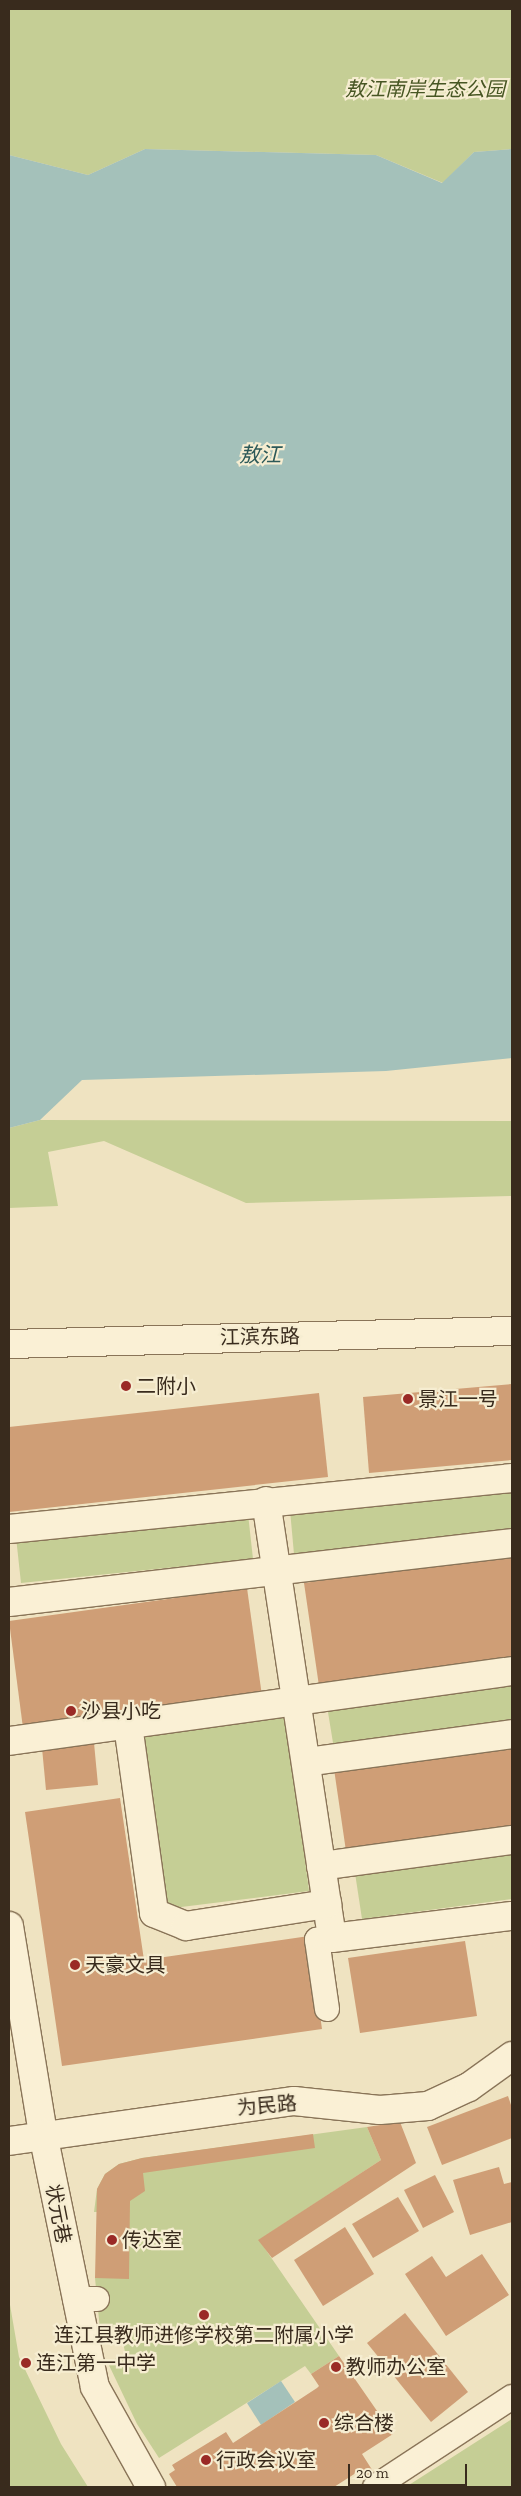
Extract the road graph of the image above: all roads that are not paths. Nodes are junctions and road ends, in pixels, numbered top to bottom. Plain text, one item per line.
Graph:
1 (512, 1331) edge
2 (9, 1344) edge
3 (512, 1478) edge
4 (266, 1501) junction
5 (9, 1529) edge
6 (512, 1543) edge
7 (275, 1569) junction
8 (9, 1602) edge
9 (512, 1671) edge
10 (298, 1702) junction
11 (128, 1725) junction
12 (512, 1734) edge
13 (9, 1741) edge
14 (306, 1762) junction
15 (512, 1840) edge
16 (320, 1866) junction
17 (327, 1904) junction
18 (512, 1916) edge
19 (9, 1926) edge
20 (332, 1938) junction
21 (327, 2009) dead end
22 (512, 2056) edge
23 (43, 2134) junction
24 (9, 2140) edge
25 (512, 2397) edge
26 (151, 2487) edge
27 (375, 2487) edge

1 - 2 street, 江滨东路
3 - 4 street
4 - 5 street
4 - 7 street
6 - 7 street
7 - 8 street
7 - 10 street
9 - 10 street
10 - 11 street
10 - 14 street
11 - 13 street
11 - 17 street
12 - 14 street
14 - 16 street
15 - 16 street
16 - 17 street
17 - 20 street
18 - 20 street
19 - 23 street, 状元巷
20 - 21 lane
22 - 23 street, 为民路
23 - 24 street, 为民路
23 - 26 street, 状元巷
25 - 27 lane

